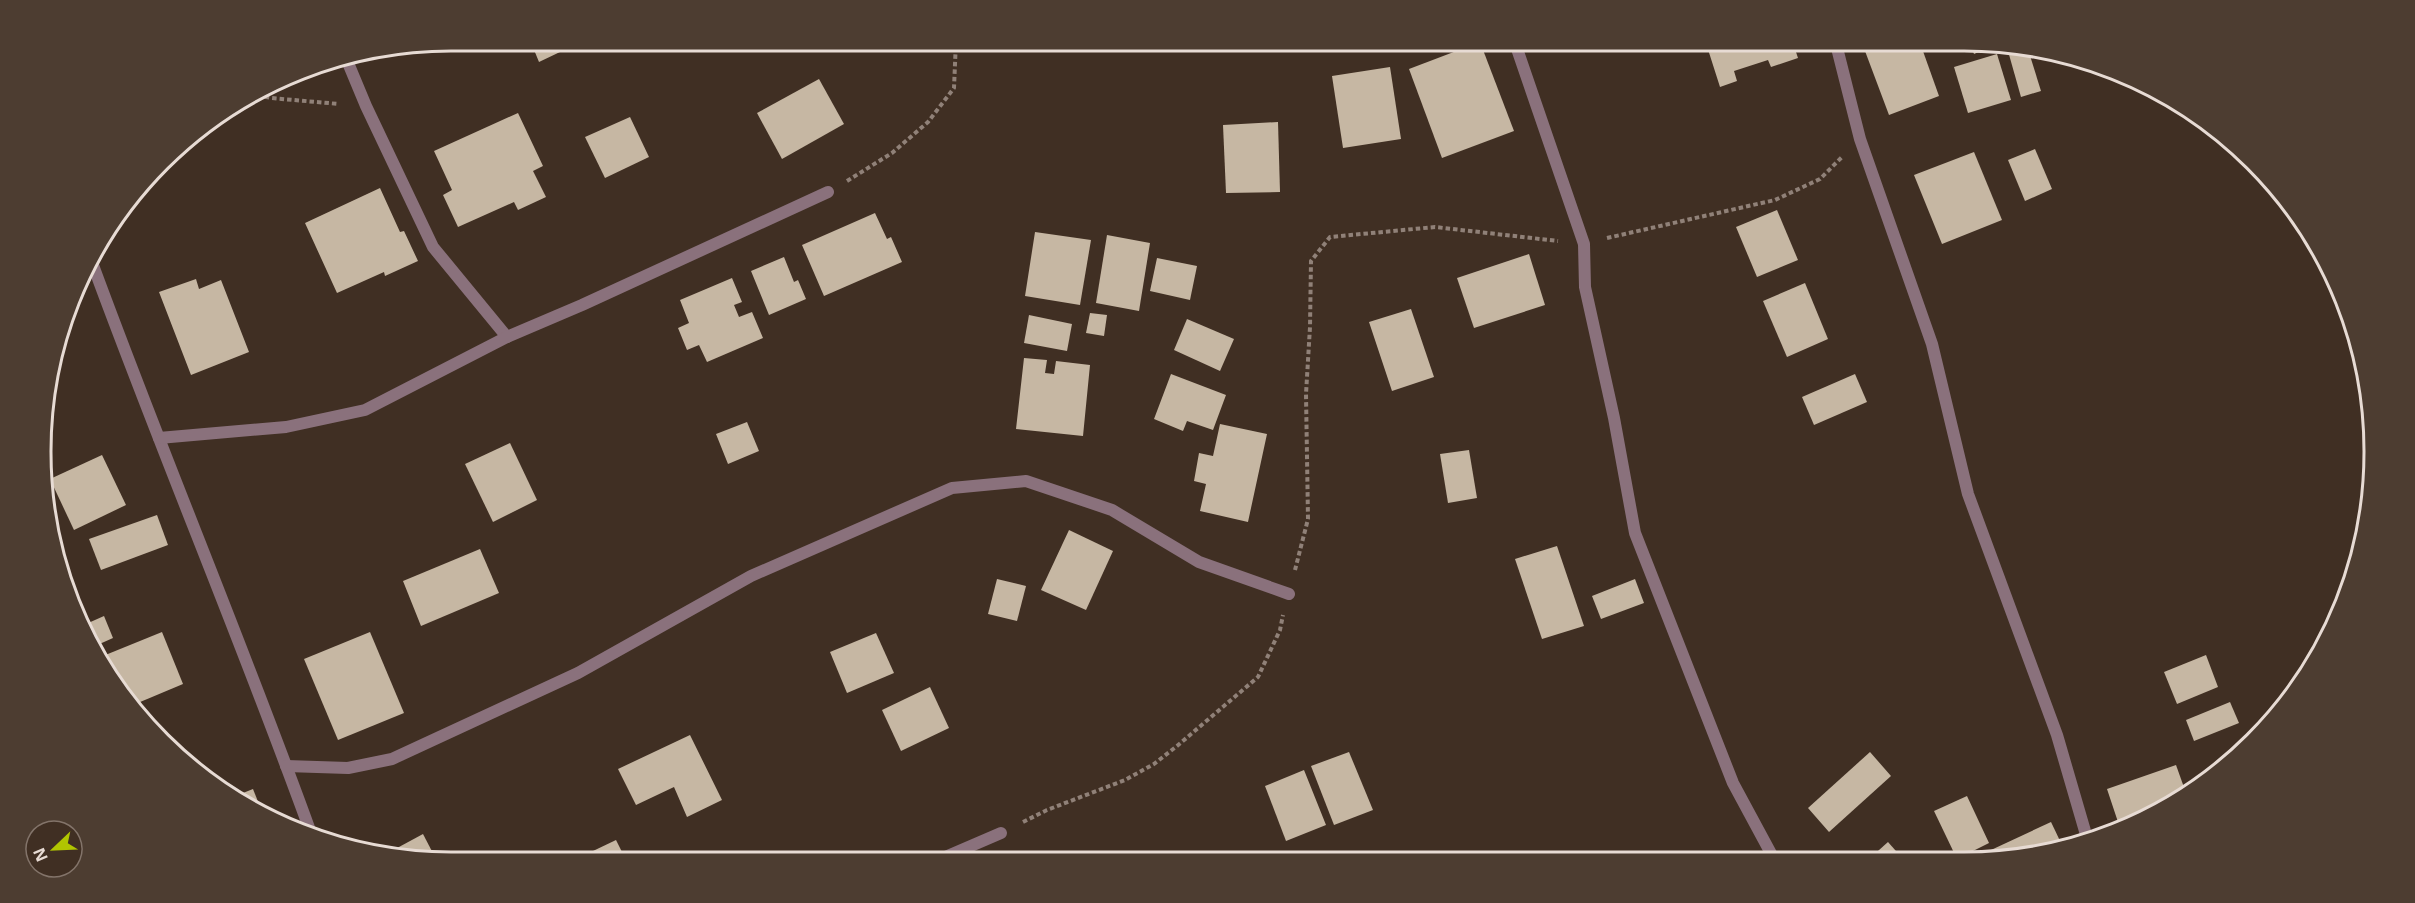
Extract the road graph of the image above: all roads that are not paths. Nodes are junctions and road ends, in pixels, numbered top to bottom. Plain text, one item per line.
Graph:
1 (1518, 51) edge
2 (1838, 51) edge
3 (349, 65) edge
4 (828, 192) road end
5 (95, 269) edge
6 (507, 337) junction
7 (159, 438) junction
8 (1289, 594) road end
9 (286, 766) junction
10 (308, 826) edge
11 (1001, 833) road end
12 (2085, 833) edge
13 (957, 852) edge
14 (1770, 852) edge

1 - 14 street
2 - 12 street
3 - 6 street
4 - 6 street
5 - 7 street
6 - 7 street
7 - 9 street
8 - 9 street
9 - 10 street
11 - 13 street

